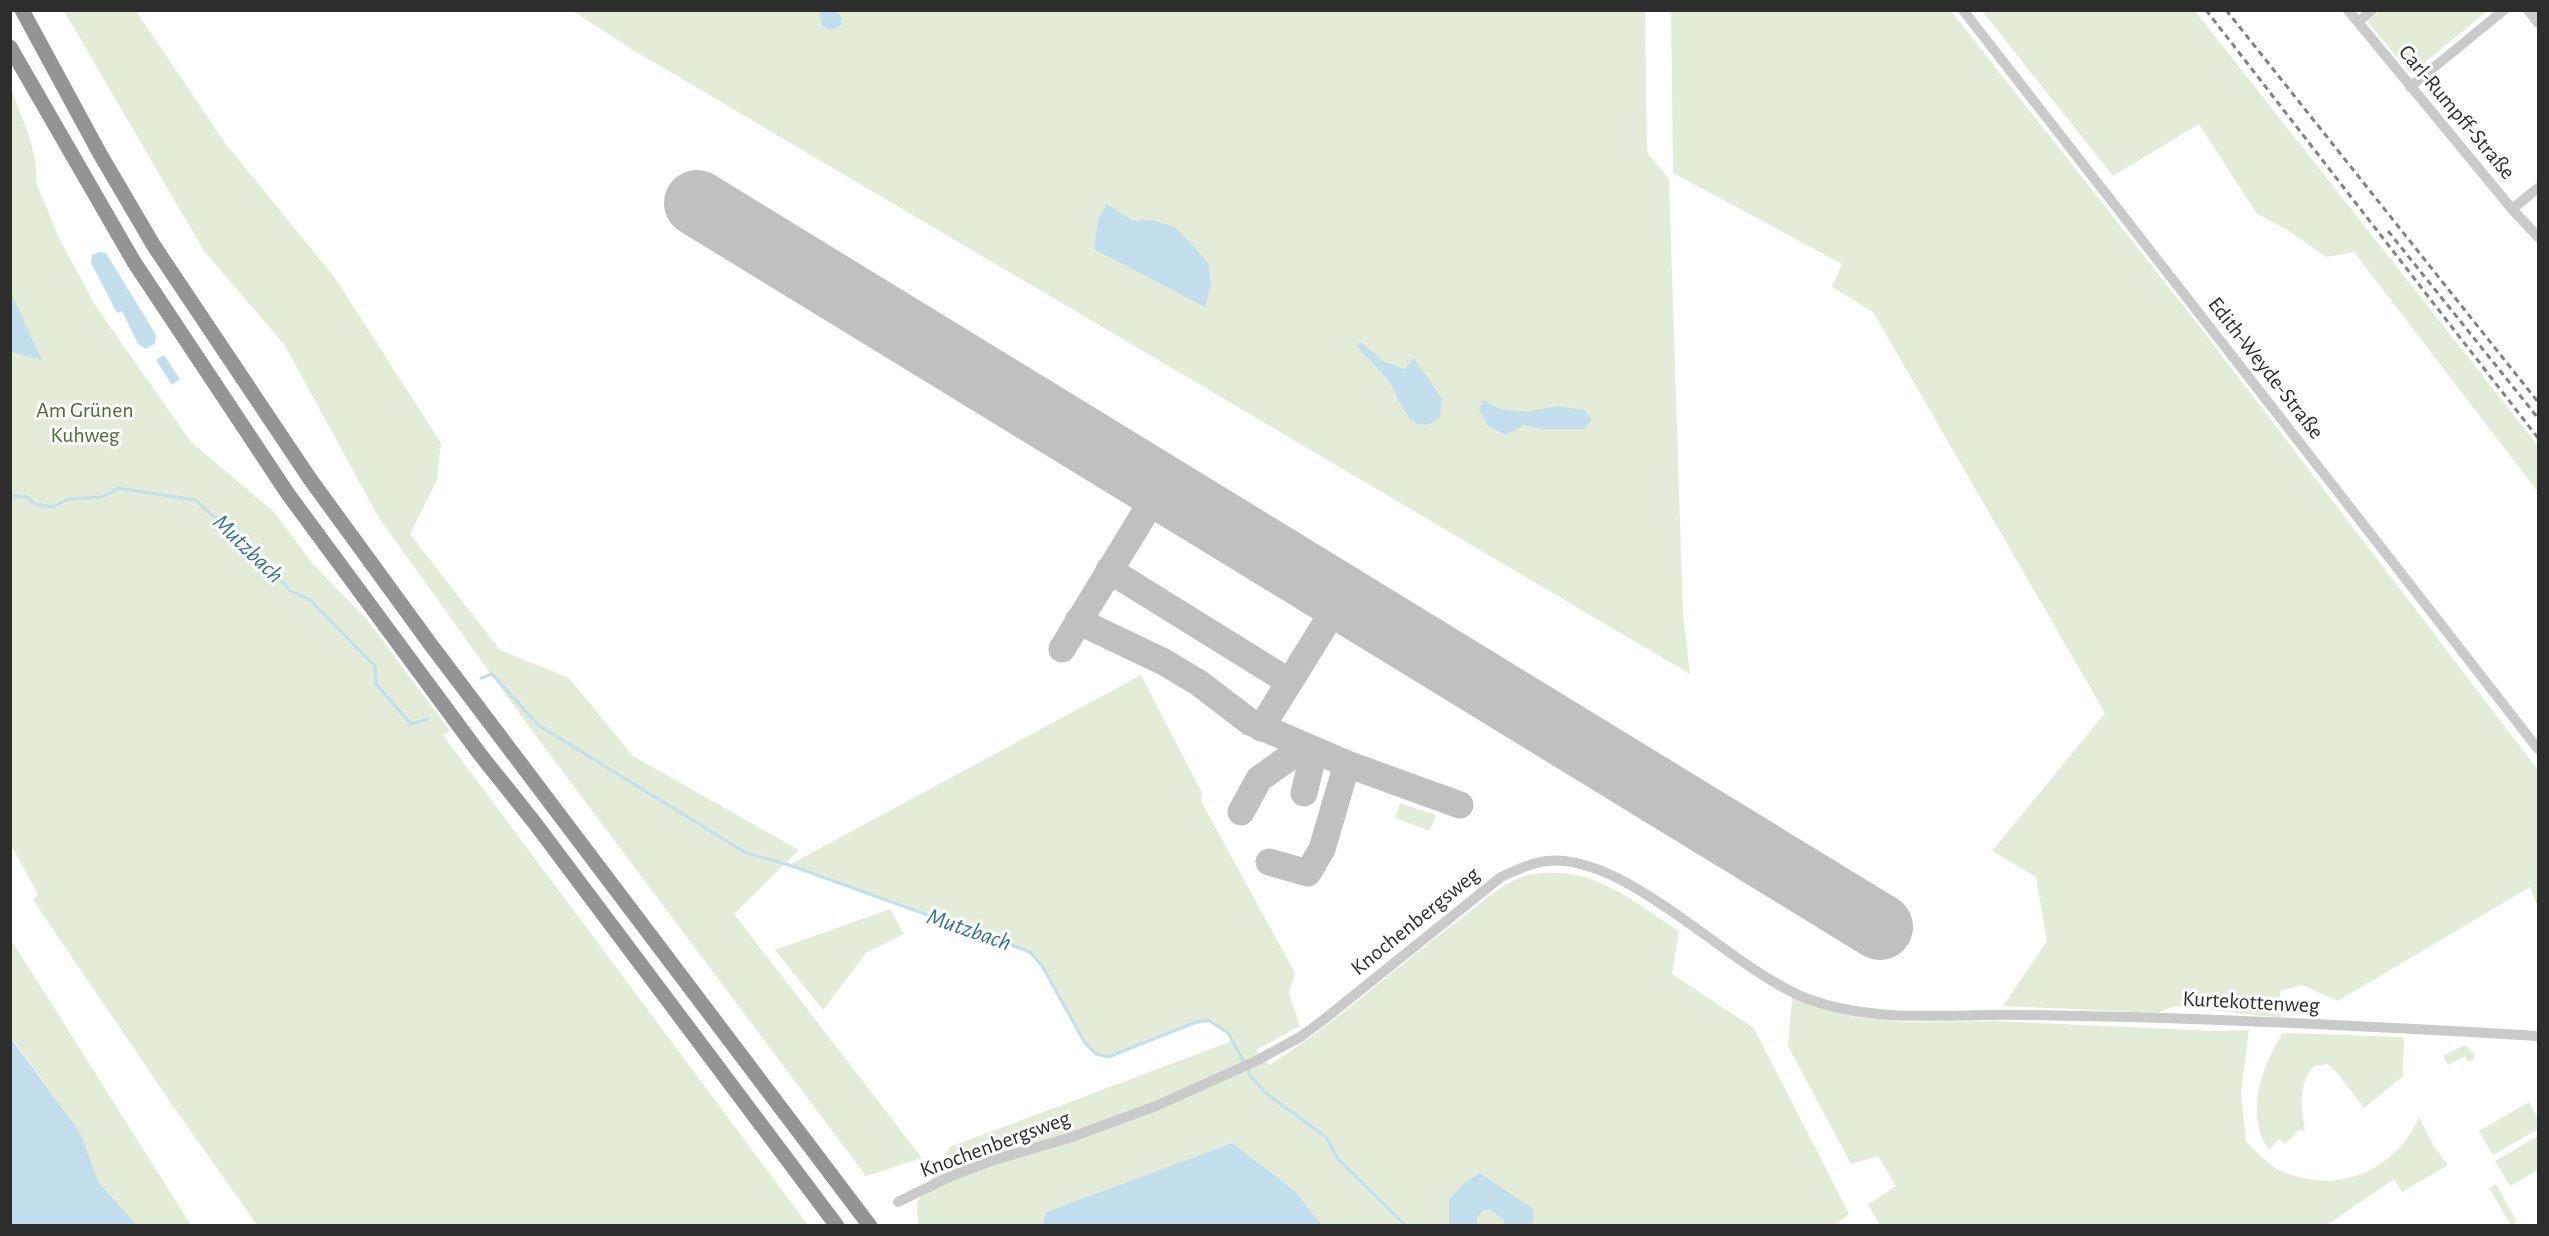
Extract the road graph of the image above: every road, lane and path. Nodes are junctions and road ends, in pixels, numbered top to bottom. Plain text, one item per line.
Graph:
1 (22, 10) edge
2 (1963, 10) edge
3 (2348, 10) edge
4 (2372, 10) edge
5 (2504, 10) edge
6 (2528, 10) edge
7 (2358, 22) junction
8 (2538, 23) edge
9 (10, 47) edge
10 (2410, 87) junction
11 (2538, 188) edge
12 (2512, 209) junction
13 (2538, 237) edge
14 (2538, 749) edge
15 (1961, 1015) joint
16 (2538, 1036) edge
17 (898, 1202) dead end
18 (837, 1226) edge
19 (870, 1226) edge

1 - 19 highway
2 - 14 street, Edith-Weyde-Straße
3 - 7 street, Carl-Rumpff-Straße
4 - 7 street
5 - 10 street
6 - 8 street
7 - 10 street, Carl-Rumpff-Straße
9 - 18 highway
10 - 12 street, Carl-Rumpff-Straße
11 - 12 street
12 - 13 street, Carl-Rumpff-Straße
15 - 16 street, Kurtekottenweg
15 - 17 street, Knochenbergsweg

